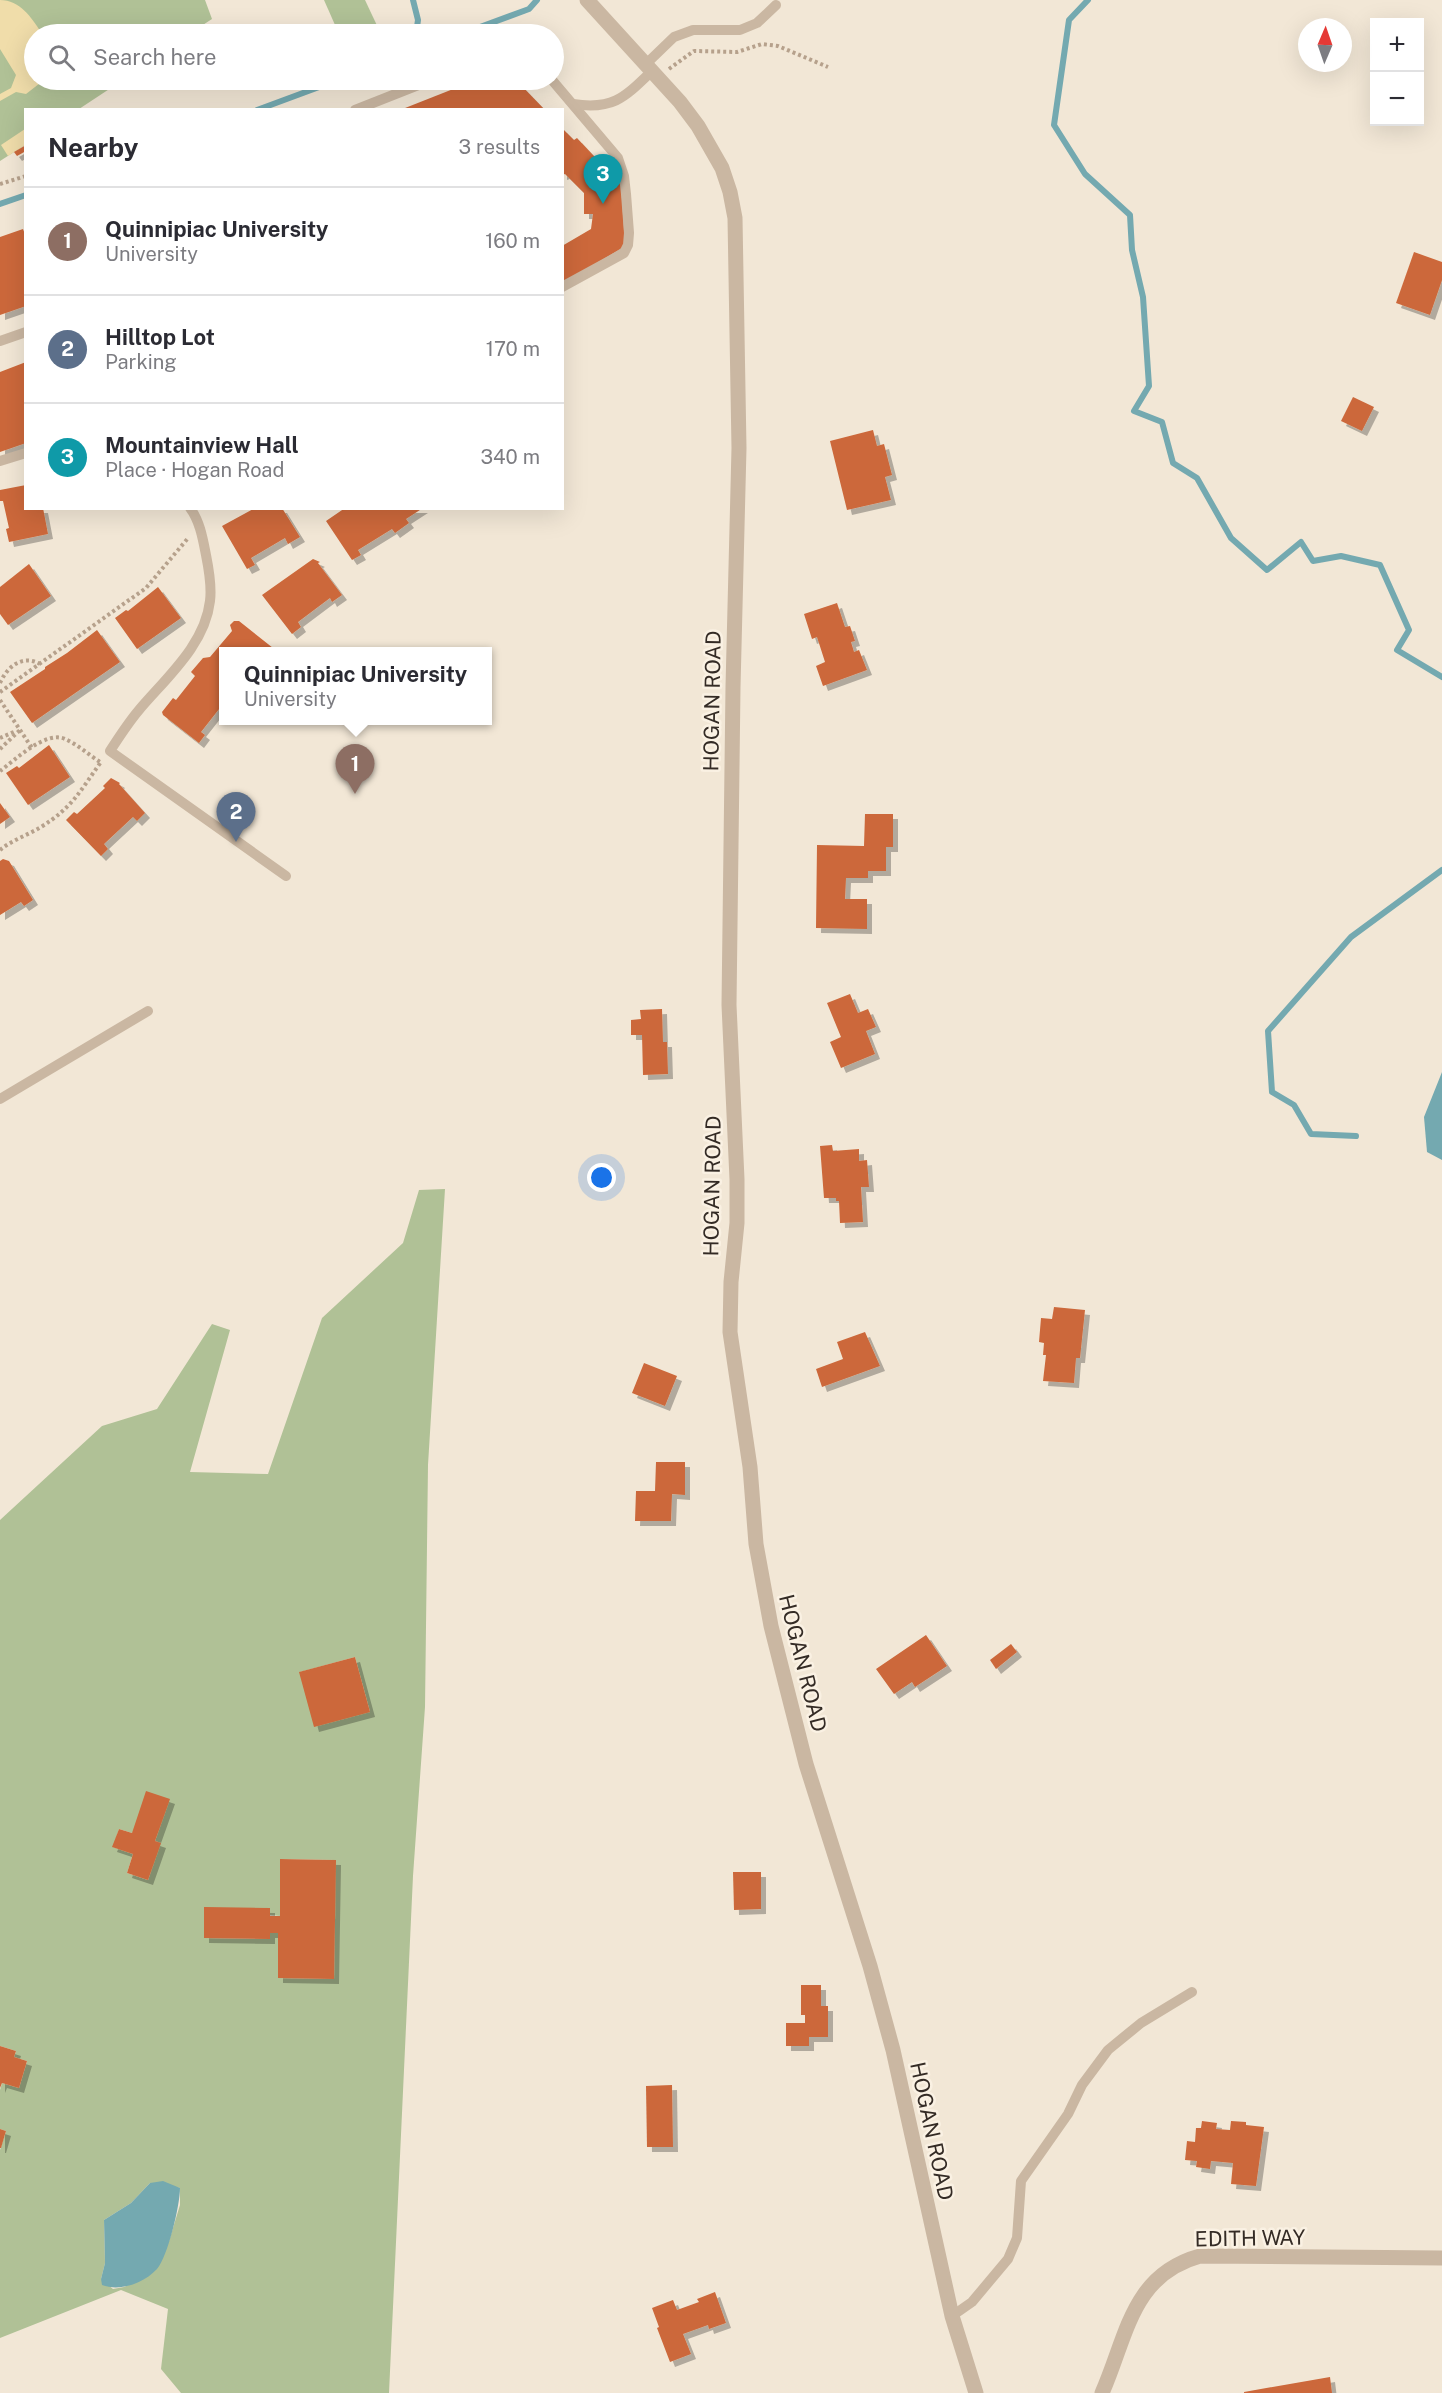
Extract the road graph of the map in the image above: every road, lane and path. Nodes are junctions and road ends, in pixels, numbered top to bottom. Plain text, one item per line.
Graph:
1 (587, 0) edge
2 (776, 5) dead end
3 (828, 67) dead end
4 (649, 68) junction
5 (668, 69) dead end
6 (405, 90) edge
7 (561, 90) edge
8 (573, 104) junction
9 (360, 108) edge
10 (24, 177) edge
11 (0, 184) edge
12 (564, 286) edge
13 (24, 333) edge
14 (0, 341) edge
15 (24, 454) edge
16 (0, 461) edge
17 (191, 510) edge
18 (198, 525) junction
19 (40, 664) junction
20 (0, 683) edge
21 (0, 692) edge
22 (0, 700) edge
23 (20, 730) junction
24 (0, 738) edge
25 (32, 748) junction
26 (0, 749) edge
27 (110, 751) junction
28 (101, 763) junction
29 (0, 771) edge
30 (0, 850) edge
31 (286, 876) dead end
32 (148, 1011) dead end
33 (0, 1099) edge
34 (1192, 1992) dead end
35 (1442, 2258) edge
36 (952, 2316) junction
37 (976, 2393) edge
38 (1102, 2393) edge

1 - 4 street, HOGAN ROAD
2 - 4 lane
3 - 5 path
4 - 8 lane
4 - 36 street, HOGAN ROAD
6 - 9 lane
7 - 8 lane
8 - 12 lane
10 - 11 path
13 - 14 lane
15 - 16 lane
17 - 18 lane
18 - 19 path
18 - 27 lane
19 - 20 path
19 - 21 path
22 - 23 path
23 - 24 path
23 - 25 path
23 - 26 path
25 - 28 path
25 - 29 path
27 - 28 path
27 - 31 lane
28 - 30 path
32 - 33 lane
34 - 36 lane
35 - 38 street, EDITH WAY
36 - 37 street, HOGAN ROAD

